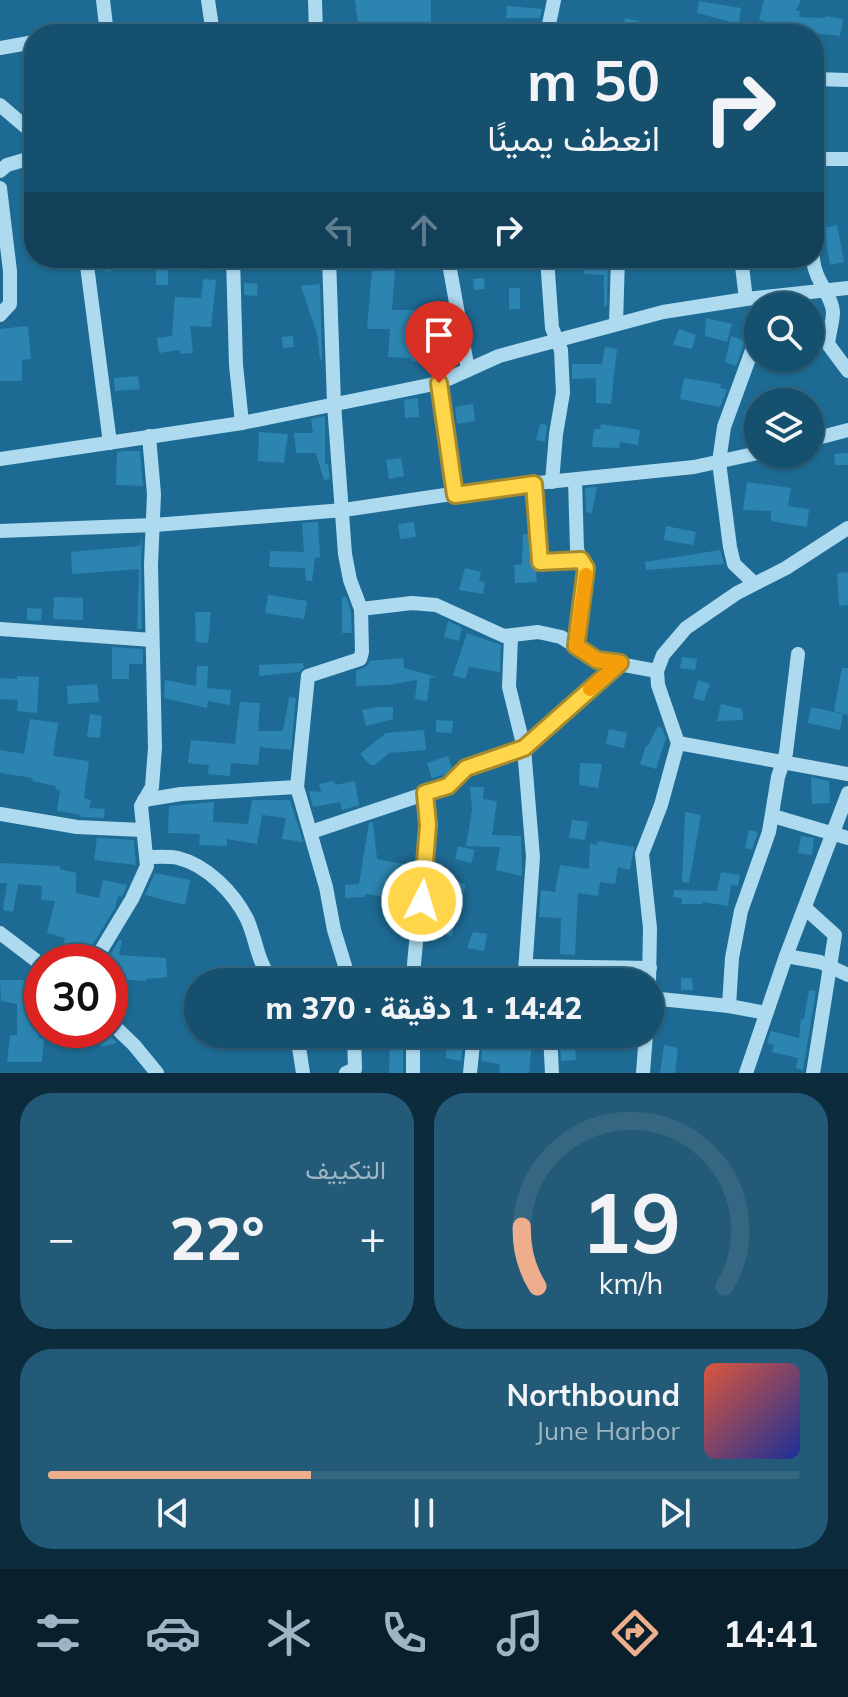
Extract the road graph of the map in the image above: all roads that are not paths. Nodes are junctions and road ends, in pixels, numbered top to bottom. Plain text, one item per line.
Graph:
1 (103, 0) edge
2 (208, 0) edge
3 (315, 0) edge
4 (554, 0) edge
5 (105, 24) edge
6 (212, 24) edge
7 (316, 24) edge
8 (549, 24) edge
9 (24, 44) edge
10 (0, 48) edge
11 (824, 79) edge
12 (848, 80) edge
13 (0, 105) edge
14 (24, 125) edge
15 (24, 159) edge
16 (824, 159) edge
17 (848, 159) edge
18 (0, 171) edge
19 (0, 188) edge
20 (87, 268) edge
21 (233, 268) edge
22 (329, 268) edge
23 (450, 268) edge
24 (548, 268) edge
25 (618, 268) edge
26 (742, 268) edge
27 (814, 268) edge
28 (848, 288) edge
29 (745, 292) edge
30 (824, 292) junction
31 (744, 299) edge
32 (0, 315) edge
33 (616, 324) junction
34 (556, 340) junction
35 (468, 370) junction
36 (848, 371) edge
37 (744, 372) edge
38 (439, 383) junction
39 (334, 404) junction
40 (242, 423) junction
41 (848, 430) edge
42 (149, 436) junction
43 (824, 436) edge
44 (110, 443) junction
45 (744, 456) edge
46 (0, 459) edge
47 (719, 462) junction
48 (575, 480) junction
49 (552, 482) junction
50 (534, 484) junction
51 (455, 495) junction
52 (344, 510) junction
53 (154, 525) junction
54 (848, 528) edge
55 (0, 531) edge
56 (581, 560) junction
57 (754, 583) junction
58 (361, 609) junction
59 (0, 629) edge
60 (511, 637) junction
61 (152, 640) junction
62 (576, 646) junction
63 (798, 654) dead end
64 (620, 663) junction
65 (657, 671) junction
66 (678, 743) junction
67 (524, 748) junction
68 (783, 762) junction
69 (848, 774) edge
70 (297, 787) junction
71 (425, 793) junction
72 (848, 793) edge
73 (144, 800) junction
74 (0, 814) edge
75 (773, 816) junction
76 (142, 830) junction
77 (311, 832) junction
78 (841, 836) edge
79 (147, 857) junction
80 (805, 908) junction
81 (0, 933) edge
82 (105, 944) edge
83 (24, 951) edge
84 (786, 956) junction
85 (526, 966) joint
86 (549, 966) joint
87 (263, 968) edge
88 (346, 968) edge
89 (414, 968) edge
90 (571, 968) edge
91 (650, 968) edge
92 (830, 968) junction
93 (848, 975) edge
94 (664, 999) edge
95 (729, 1006) junction
96 (766, 1013) junction
97 (128, 1039) edge
98 (299, 1048) edge
99 (354, 1048) edge
100 (413, 1048) edge
101 (473, 1048) edge
102 (551, 1048) edge
103 (645, 1048) edge
104 (157, 1073) edge
105 (303, 1073) edge
106 (346, 1073) edge
107 (413, 1073) edge
108 (470, 1073) edge
109 (552, 1073) edge
110 (643, 1073) edge
111 (746, 1073) edge
112 (813, 1073) edge

1 - 5 street
2 - 6 street
3 - 7 street
4 - 8 street
9 - 10 street
11 - 12 street
13 - 14 street
15 - 18 street
16 - 17 street
19 - 32 street
20 - 44 street
21 - 40 street
22 - 39 street
23 - 35 street
24 - 34 street
25 - 33 street
26 - 29 street
27 - 30 street
28 - 30 street
30 - 36 street
31 - 33 street
33 - 34 street
34 - 35 street
34 - 49 street
35 - 38 street
37 - 47 street
38 - 39 street
38 - 51 street
39 - 40 street
39 - 52 street
40 - 42 street
41 - 43 street
42 - 44 street
42 - 53 street
44 - 46 street
45 - 47 street
47 - 48 street
47 - 57 street
48 - 49 street
48 - 56 street
49 - 50 street
50 - 51 street
50 - 56 street
51 - 52 street
52 - 53 street
52 - 58 street
53 - 55 street
53 - 61 street
54 - 57 street
56 - 62 street
57 - 65 street
58 - 60 street
58 - 70 street
59 - 61 street
60 - 62 street
60 - 67 street
61 - 73 street
62 - 64 street
63 - 68 street
64 - 65 street
64 - 67 street
65 - 66 street
66 - 68 street
66 - 91 street
67 - 71 street
67 - 85 street
68 - 69 street
68 - 75 street
70 - 73 street
70 - 77 street
71 - 77 street
71 - 89 street
72 - 78 street
73 - 76 street
74 - 76 street
75 - 78 street
75 - 95 street
76 - 79 street
77 - 88 street
78 - 80 street
79 - 82 street
79 - 87 street
80 - 84 street
80 - 92 street
81 - 83 street
84 - 92 street
84 - 96 street
85 - 86 street
86 - 90 street
92 - 93 street
92 - 112 street
94 - 95 street
95 - 96 street
96 - 111 street
97 - 104 street
98 - 105 street
99 - 106 street
100 - 107 street
101 - 108 street
102 - 109 street
103 - 110 street

